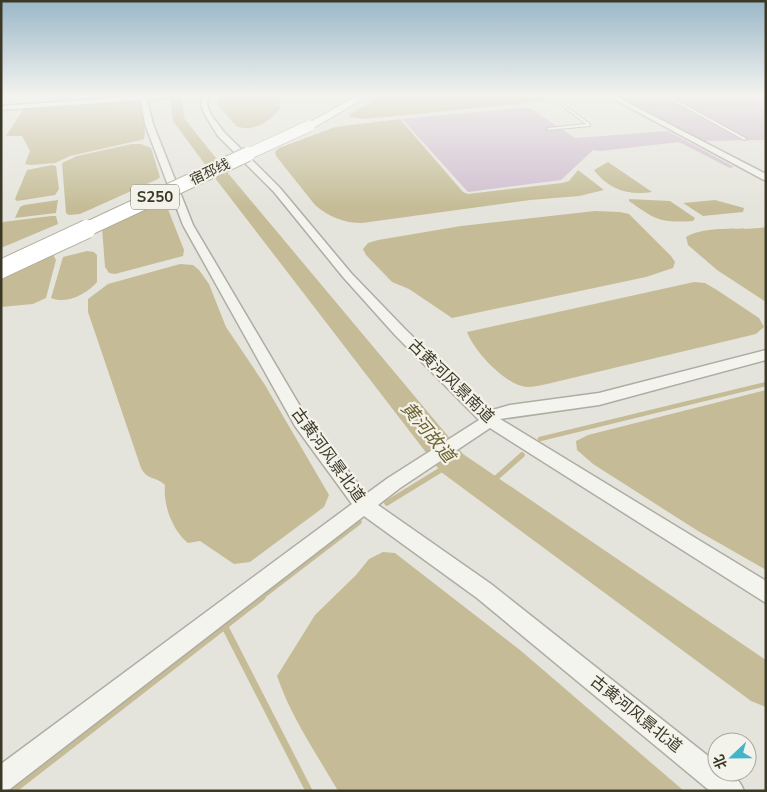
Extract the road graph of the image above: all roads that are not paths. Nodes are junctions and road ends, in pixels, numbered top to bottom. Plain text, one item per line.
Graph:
1 (152, 133) edge
2 (221, 133) edge
3 (283, 133) edge
4 (285, 133) edge
5 (681, 133) edge
6 (733, 133) edge
7 (745, 140) dead end
8 (766, 178) edge
9 (1, 256) edge
10 (1, 269) edge
11 (766, 356) edge
12 (485, 423) junction
13 (364, 506) junction
14 (766, 593) edge
15 (1, 780) edge
16 (731, 791) edge

1 - 13 street, 古黄河风景北道
2 - 12 street, 古黄河风景南道
3 - 9 main road, 宿邳线 / S250
4 - 10 main road, 宿邳线 / S250, bridge
5 - 8 street
6 - 7 lane
11 - 12 street
12 - 13 street
12 - 14 street, 古黄河风景南道
13 - 15 street
13 - 16 street, 古黄河风景北道

